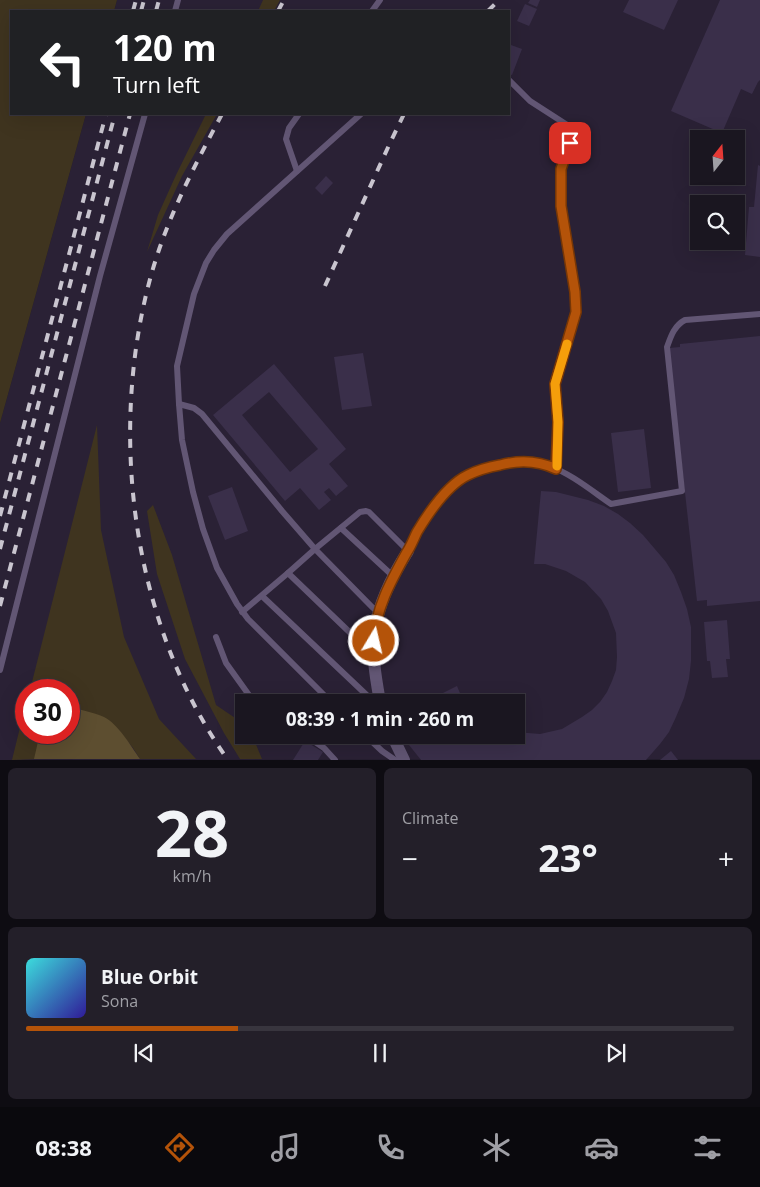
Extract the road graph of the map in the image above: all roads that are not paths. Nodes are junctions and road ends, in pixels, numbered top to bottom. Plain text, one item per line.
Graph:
1 (510, 81) edge
2 (145, 115) edge
3 (298, 115) edge
4 (359, 115) edge
5 (297, 171) junction
6 (760, 314) edge
7 (179, 404) junction
8 (556, 469) junction
9 (341, 528) junction
10 (315, 549) junction
11 (408, 551) junction
12 (288, 573) junction
13 (394, 577) junction
14 (262, 596) junction
15 (242, 612) junction
16 (379, 613) junction
17 (216, 638) dead end
18 (374, 652) junction
19 (0, 670) edge
20 (248, 694) edge
21 (323, 694) edge
22 (366, 694) edge
23 (378, 694) edge
24 (318, 744) edge
25 (375, 744) edge
26 (396, 744) edge
27 (335, 760) edge
28 (395, 760) edge
29 (404, 760) edge

1 - 8 lane
2 - 19 lane
3 - 5 lane
4 - 5 lane
5 - 7 lane
6 - 8 lane
7 - 10 lane
7 - 15 lane
8 - 11 lane
9 - 10 lane
9 - 11 lane
9 - 13 lane
10 - 12 lane
10 - 16 lane
11 - 13 street
12 - 14 lane
12 - 18 lane
13 - 16 street
14 - 15 lane
14 - 22 lane
15 - 21 lane
16 - 18 street
17 - 20 lane
18 - 23 street
24 - 27 lane
25 - 28 lane
26 - 29 street

